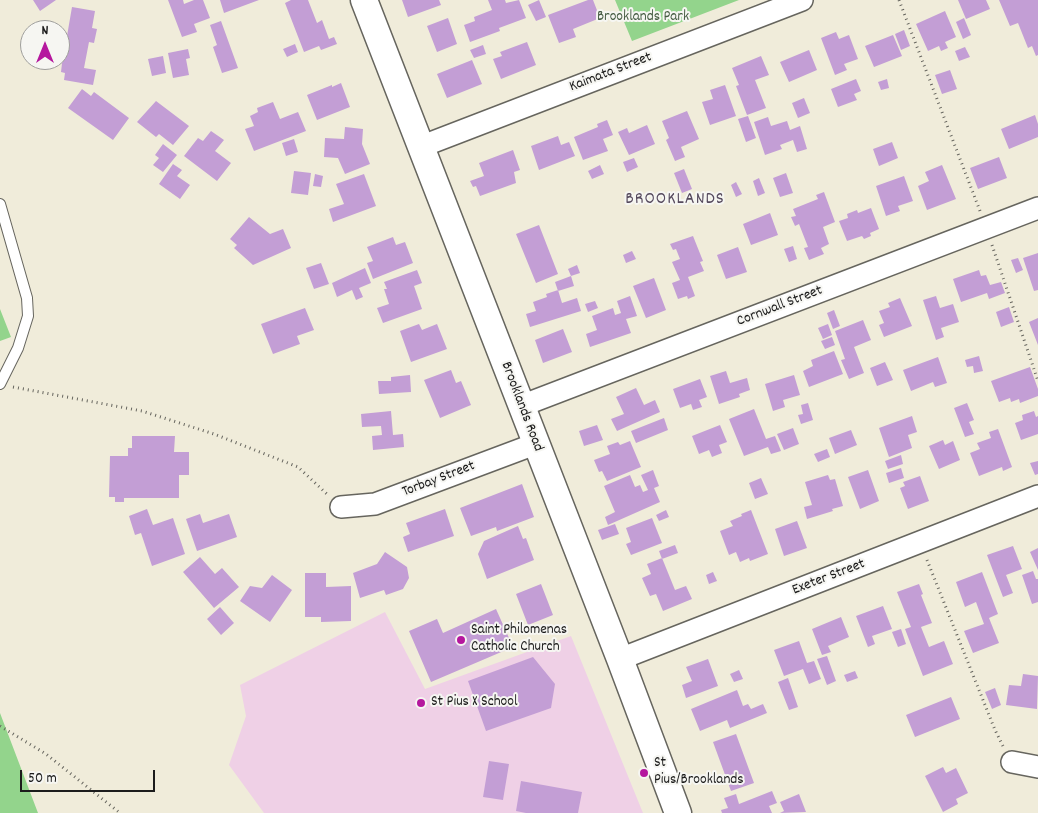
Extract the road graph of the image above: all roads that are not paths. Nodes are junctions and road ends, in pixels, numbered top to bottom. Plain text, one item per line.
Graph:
1 (364, 0) edge
2 (802, 0) edge
3 (420, 146) junction
4 (0, 204) edge
5 (1038, 208) edge
6 (5, 385) edge
7 (521, 406) junction
8 (535, 444) junction
9 (1038, 496) edge
10 (341, 507) road end
11 (620, 659) junction
12 (1012, 762) road end
13 (1038, 767) edge
14 (678, 813) edge

1 - 3 street, Brooklands Road
2 - 3 street, Kaimata Street
3 - 7 street, Brooklands Road
4 - 6 lane
5 - 7 street, Cornwall Street
7 - 8 street, Brooklands Road
8 - 10 street, Torbay Street
8 - 11 street, Brooklands Road
9 - 11 street, Exeter Street
11 - 14 street, Brooklands Road
12 - 13 street

